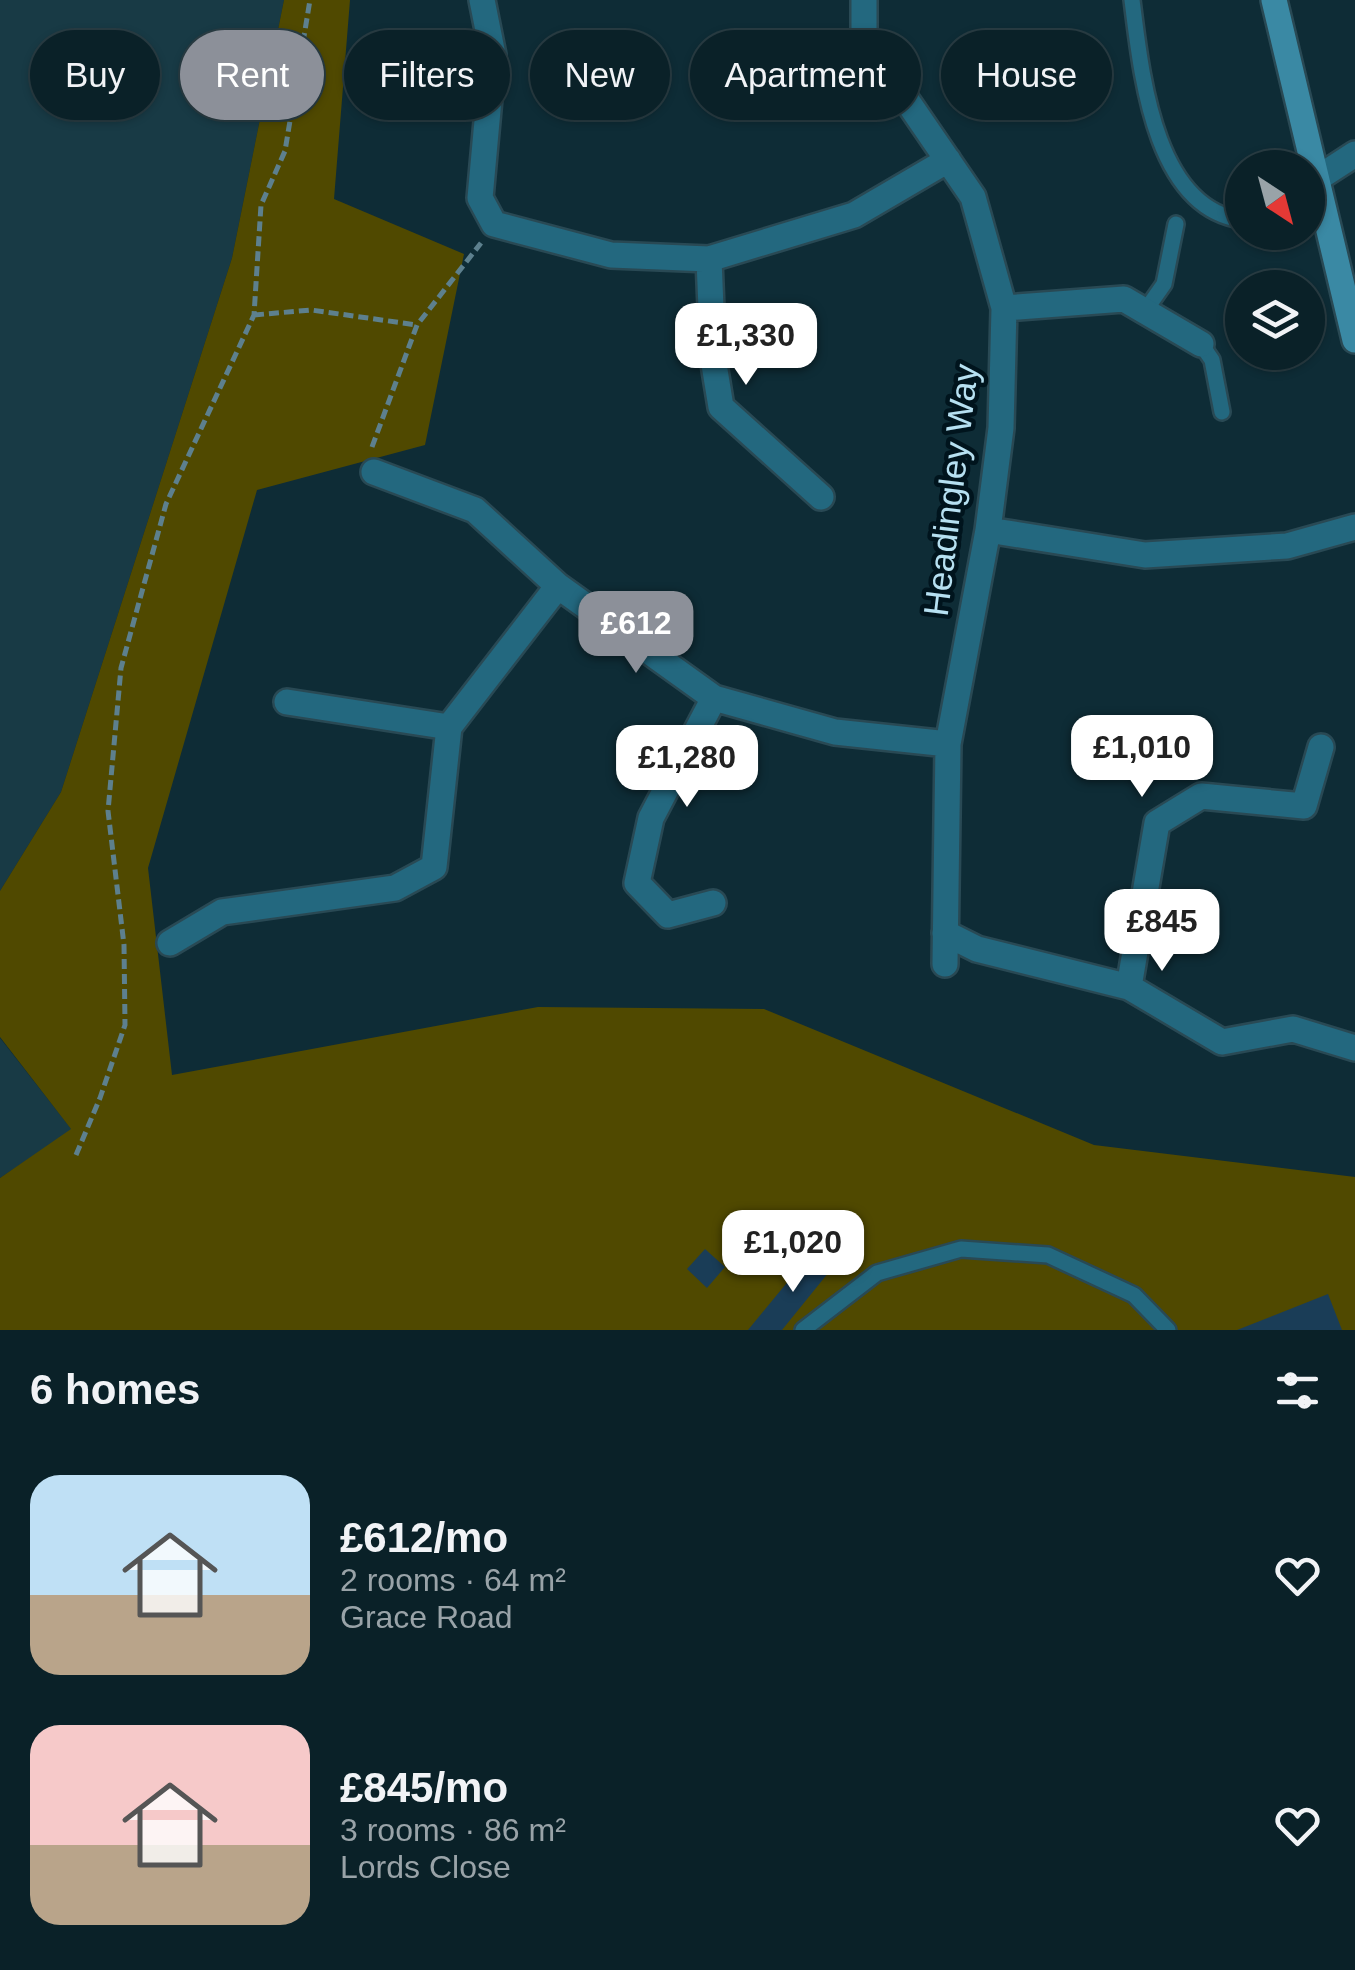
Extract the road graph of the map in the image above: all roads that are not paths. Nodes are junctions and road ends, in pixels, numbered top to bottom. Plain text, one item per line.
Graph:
1 (482, 0) edge
2 (864, 0) edge
3 (1132, 0) edge
4 (1274, 0) edge
5 (1304, 150) edge
6 (1355, 154) edge
7 (948, 160) junction
8 (1325, 174) edge
9 (1225, 214) edge
10 (1176, 224) dead end
11 (1325, 226) edge
12 (709, 259) junction
13 (1350, 302) edge
14 (1004, 308) junction
15 (1145, 311) junction
16 (1355, 340) edge
17 (1201, 344) joint
18 (1222, 412) dead end
19 (374, 472) road end
20 (821, 497) dead end
21 (1355, 527) edge
22 (988, 530) junction
23 (558, 586) junction
24 (714, 698) junction
25 (287, 702) dead end
26 (449, 727) junction
27 (948, 744) junction
28 (1320, 747) dead end
29 (713, 902) dead end
30 (945, 932) junction
31 (170, 943) dead end
32 (945, 964) dead end
33 (1129, 986) junction
34 (1355, 1048) edge
35 (803, 1330) edge
36 (1168, 1330) edge

1 - 12 street
2 - 7 street, Headingley Way
3 - 9 lane
4 - 5 main road
6 - 8 street
7 - 12 street
7 - 14 street, Headingley Way
10 - 15 lane
11 - 13 main road
12 - 20 street
13 - 16 main road
14 - 15 street
14 - 22 street, Headingley Way
15 - 17 street
17 - 18 lane
19 - 23 street
21 - 22 street
22 - 27 street, Headingley Way
23 - 24 street
23 - 26 street
24 - 27 street
24 - 29 street
25 - 26 street
26 - 31 street
27 - 30 street, Headingley Way
28 - 33 street
30 - 32 street, Headingley Way
30 - 33 street
33 - 34 street
35 - 36 lane

